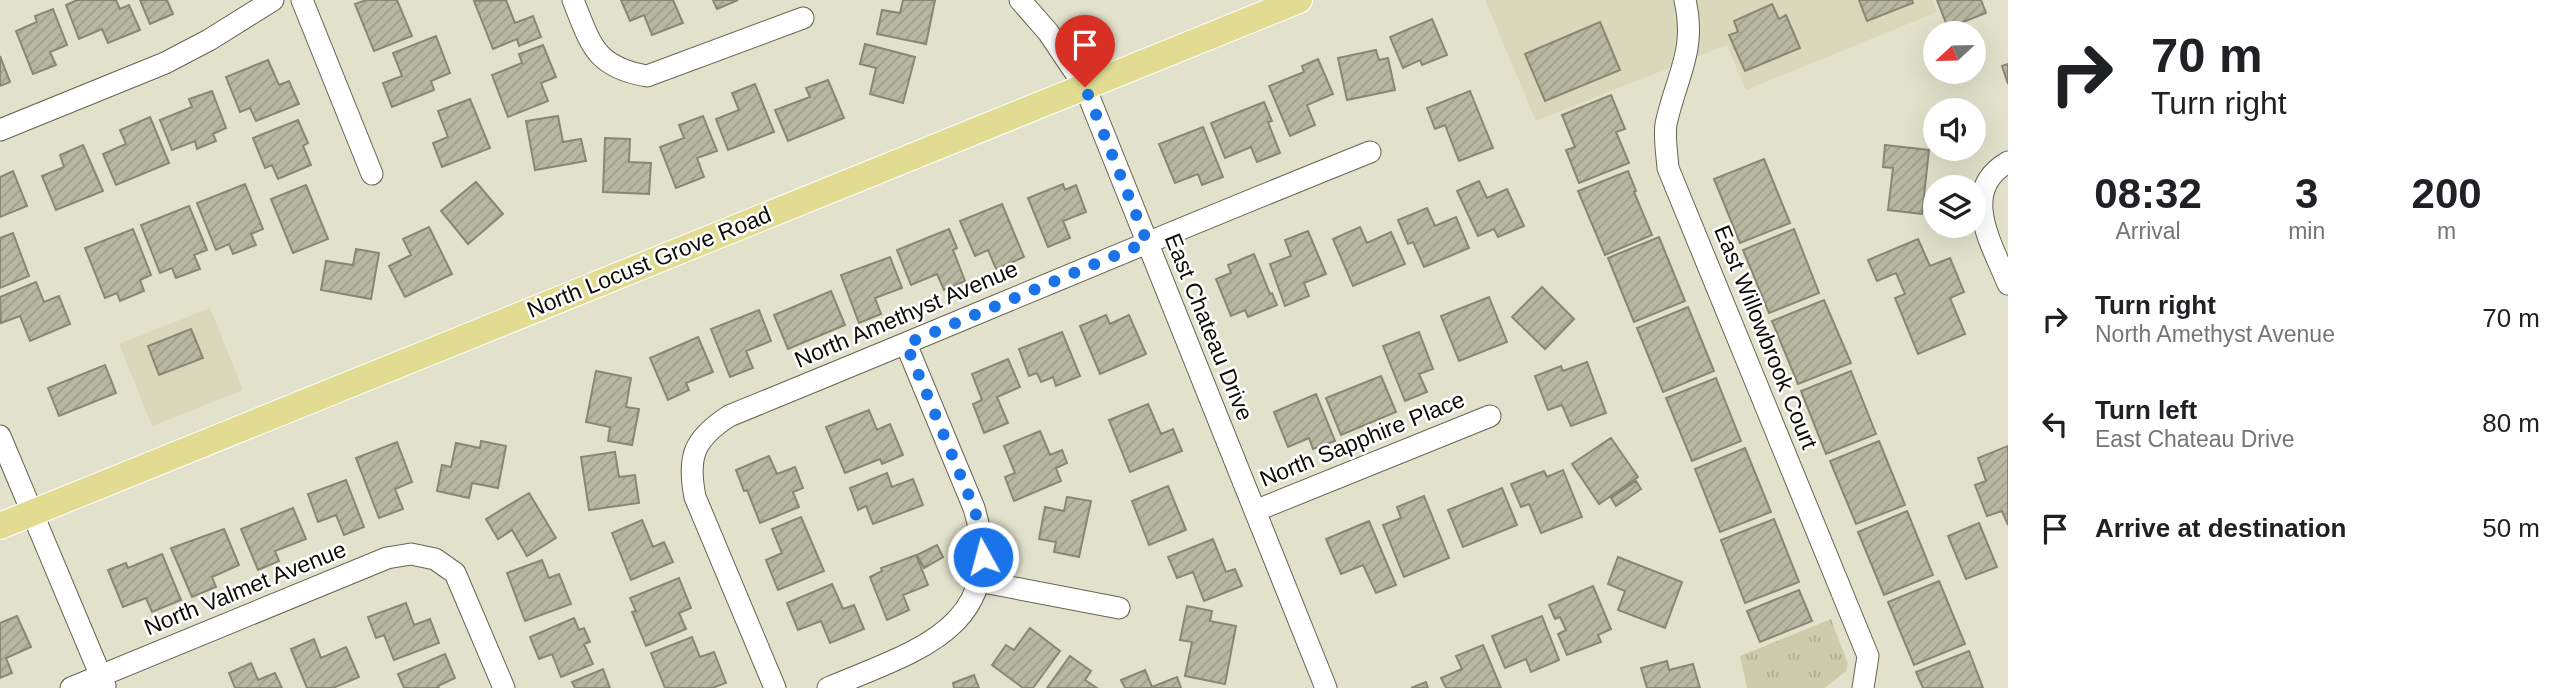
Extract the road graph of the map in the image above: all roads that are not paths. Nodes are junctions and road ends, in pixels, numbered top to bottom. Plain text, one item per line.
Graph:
1 (273, 0) edge
2 (302, 0) edge
3 (573, 0) edge
4 (1020, 0) edge
5 (1299, 0) edge
6 (1685, 0) edge
7 (803, 18) dead end
8 (1085, 87) junction
9 (0, 130) edge
10 (1370, 152) dead end
11 (2008, 162) edge
12 (372, 174) dead end
13 (1147, 242) junction
14 (2008, 284) edge
15 (906, 344) junction
16 (1490, 416) dead end
17 (0, 436) edge
18 (1255, 510) junction
19 (30, 513) junction
20 (0, 526) edge
21 (978, 581) junction
22 (1119, 608) dead end
23 (103, 681) edge
24 (71, 688) edge
25 (504, 688) edge
26 (775, 688) edge
27 (828, 688) edge
28 (1326, 688) edge
29 (1863, 688) edge

1 - 9 street
2 - 12 street
3 - 7 street
4 - 8 street, East Chateau Drive
5 - 8 main road, North Locust Grove Road
6 - 29 street, East Willowbrook Court
8 - 13 street, East Chateau Drive
8 - 19 main road, North Locust Grove Road
10 - 13 street, North Amethyst Avenue
11 - 14 street
13 - 15 street, North Amethyst Avenue
13 - 18 street, East Chateau Drive
15 - 21 street
15 - 26 street, North Amethyst Avenue
16 - 18 street, North Sapphire Place
17 - 19 street
18 - 28 street, East Chateau Drive
19 - 20 main road, North Locust Grove Road
19 - 23 street
21 - 22 street
21 - 27 street
23 - 24 street, North Valmet Avenue
23 - 25 street, North Valmet Avenue

